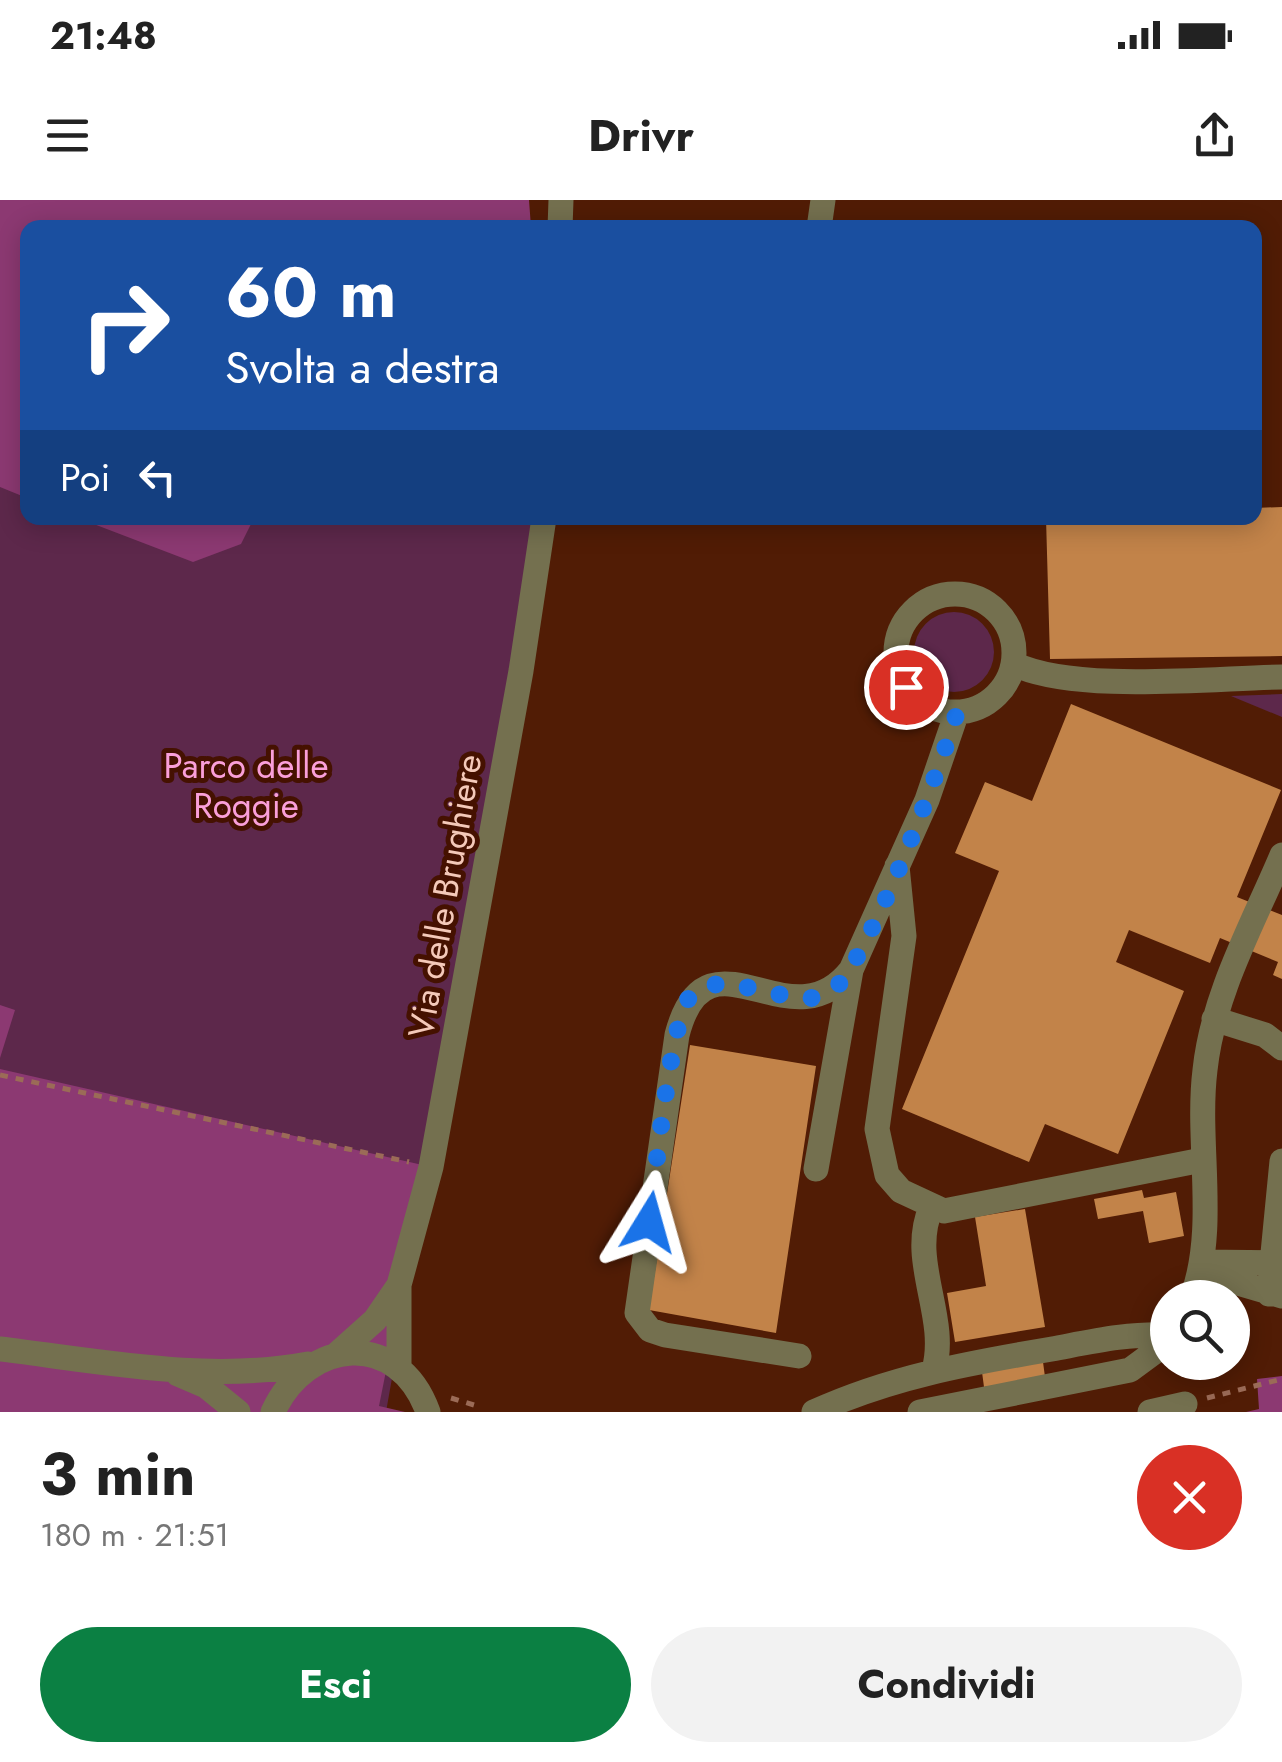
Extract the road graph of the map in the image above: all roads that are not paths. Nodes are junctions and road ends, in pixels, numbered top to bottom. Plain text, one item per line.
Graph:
1 (543, 525) edge
2 (1014, 664) junction
3 (1282, 677) edge
4 (957, 712) junction
5 (1282, 855) edge
6 (898, 866) junction
7 (851, 970) junction
8 (1214, 1019) junction
9 (1282, 1048) edge
10 (1202, 1160) junction
11 (1282, 1161) edge
12 (816, 1169) dead end
13 (931, 1208) junction
14 (1202, 1262) junction
15 (1277, 1263) edge
16 (1197, 1280) edge
17 (399, 1285) junction
18 (1276, 1295) edge
19 (1150, 1338) edge
20 (0, 1350) edge
21 (1150, 1353) edge
22 (337, 1354) junction
23 (800, 1356) dead end
24 (308, 1364) junction
25 (154, 1367) junction
26 (399, 1368) junction
27 (934, 1370) junction
28 (1186, 1404) road end
29 (238, 1412) edge
30 (273, 1412) edge
31 (428, 1412) edge
32 (814, 1412) edge
33 (920, 1412) edge
34 (1150, 1412) edge

1 - 17 street, Via delle Brughiere
2 - 3 street
2 - 4 street
2 - 4 street
4 - 6 street
5 - 8 street
6 - 7 street
6 - 13 street
7 - 12 street
7 - 23 street
8 - 9 street
8 - 10 street
10 - 13 street
10 - 14 street
11 - 15 street
13 - 27 street
14 - 15 street
14 - 16 street
14 - 18 street
15 - 18 street
17 - 22 street, Via delle Brughiere
17 - 26 street, Via delle Brughiere
19 - 27 street
20 - 25 street
21 - 33 street
22 - 24 street
22 - 26 street
24 - 25 street
24 - 30 street
25 - 29 street
26 - 31 street
27 - 32 street
28 - 34 street

